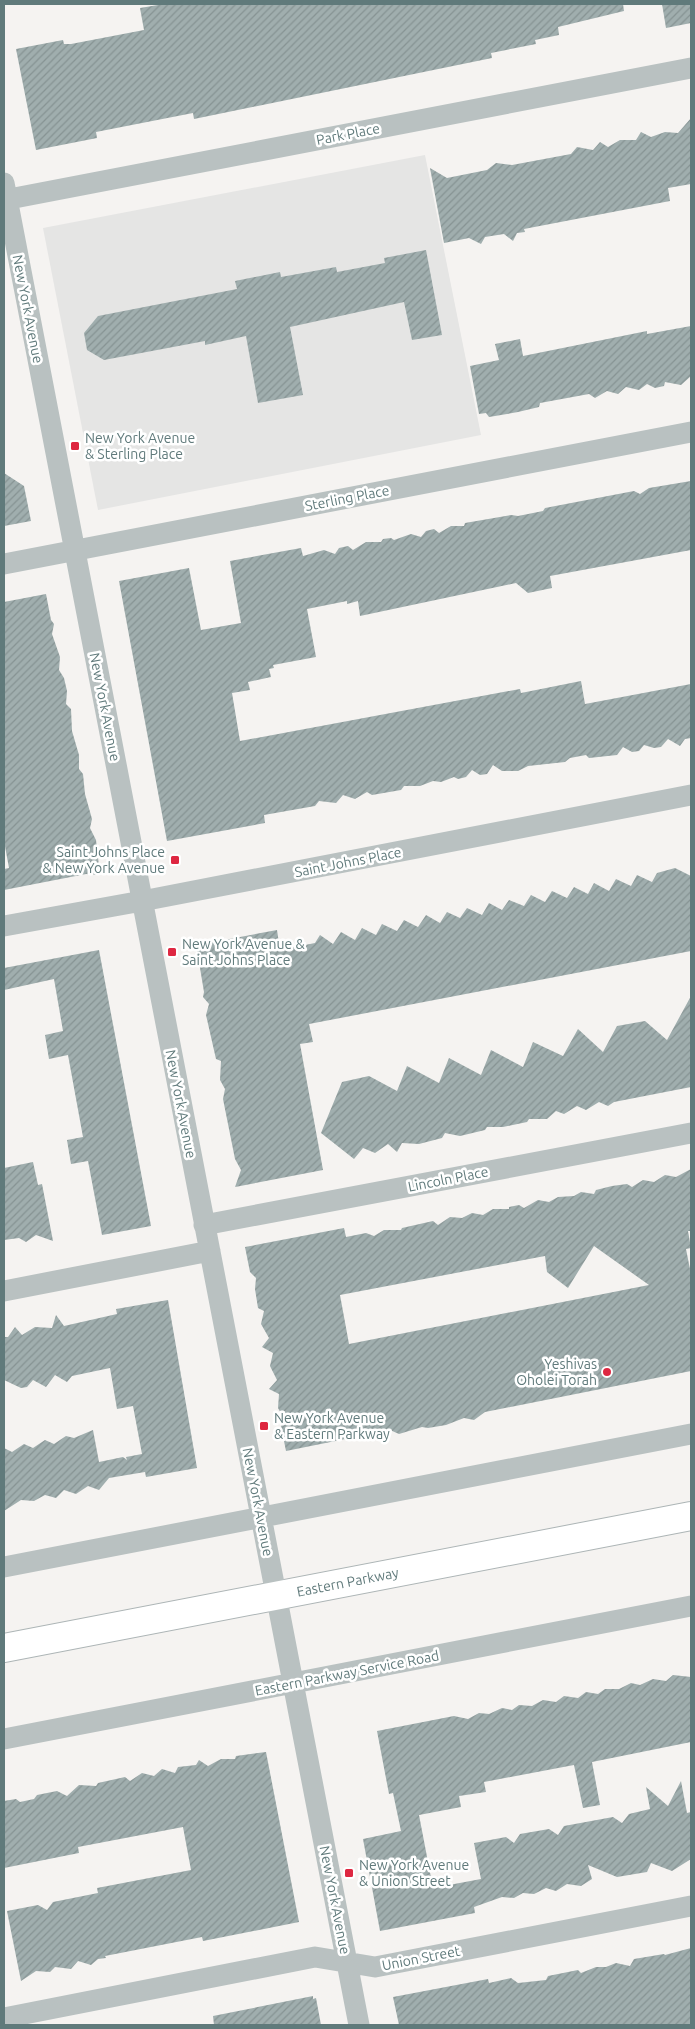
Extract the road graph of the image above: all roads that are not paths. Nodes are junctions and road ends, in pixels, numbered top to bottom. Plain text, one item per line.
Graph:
1 (691, 68) edge
2 (5, 194) edge
3 (691, 432) edge
4 (74, 550) junction
5 (4, 564) edge
6 (691, 795) edge
7 (142, 901) junction
8 (4, 926) edge
9 (691, 1134) edge
10 (204, 1225) junction
11 (210, 1252) junction
12 (4, 1291) edge
13 (691, 1434) edge
14 (691, 1516) edge
15 (261, 1517) junction
16 (4, 1566) edge
17 (276, 1596) junction
18 (691, 1606) edge
19 (4, 1648) edge
20 (293, 1683) junction
21 (4, 1739) edge
22 (691, 1906) edge
23 (346, 1962) junction
24 (4, 2018) edge
25 (359, 2025) edge

1 - 2 street, Park Place
2 - 4 street, New York Avenue
3 - 4 street, Sterling Place
4 - 5 street, Sterling Place
4 - 7 street, New York Avenue
6 - 7 street, Saint Johns Place
7 - 8 street, Saint Johns Place
7 - 10 street, New York Avenue
9 - 10 street, Lincoln Place
10 - 11 street, New York Avenue
11 - 12 street
11 - 15 street, New York Avenue
13 - 15 street
14 - 17 main road, Eastern Parkway
15 - 16 street
15 - 17 street, New York Avenue
17 - 19 main road, Eastern Parkway
17 - 20 street, New York Avenue
18 - 20 street, Eastern Parkway Service Road
20 - 21 street, Eastern Parkway Service Road
20 - 23 street, New York Avenue
22 - 23 street, Union Street
23 - 24 street, Union Street
23 - 25 street, New York Avenue

